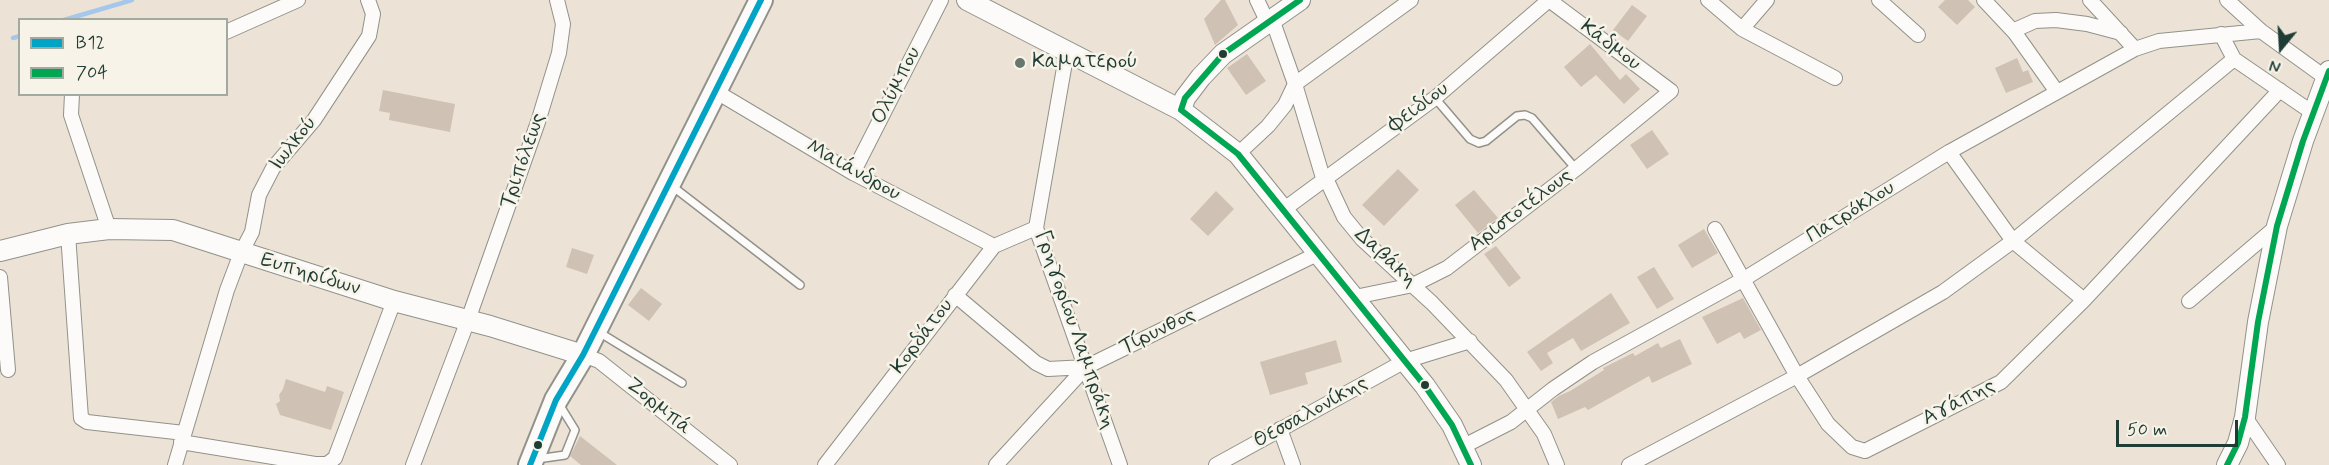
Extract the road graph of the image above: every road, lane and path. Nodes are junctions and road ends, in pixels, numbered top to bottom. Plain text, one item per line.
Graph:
1 (297, 0) edge
2 (368, 0) edge
3 (557, 0) edge
4 (761, 0) edge
5 (941, 0) edge
6 (967, 0) edge
7 (1257, 0) edge
8 (1300, 0) edge
9 (1411, 0) edge
10 (1549, 0) edge
11 (1708, 0) edge
12 (1767, 0) edge
13 (1879, 0) edge
14 (1984, 0) edge
15 (2090, 0) edge
16 (2227, 0) edge
17 (1269, 20) junction
18 (1742, 29) junction
19 (228, 31) edge
20 (2261, 31) junction
21 (2015, 33) junction
22 (2121, 33) junction
23 (2221, 34) junction
24 (1918, 36) dead end
25 (2135, 49) junction
26 (1067, 51) junction
27 (2235, 59) junction
28 (2328, 75) edge
29 (1835, 78) dead end
30 (1295, 84) junction
31 (2280, 90) junction
32 (715, 91) junction
33 (1671, 92) joint
34 (2057, 93) junction
35 (72, 96) edge
36 (1435, 98) junction
37 (1181, 110) junction
38 (2313, 113) junction
39 (1949, 152) junction
40 (1238, 154) junction
41 (1576, 169) junction
42 (853, 173) junction
43 (1323, 178) junction
44 (669, 183) junction
45 (1283, 210) junction
46 (2277, 226) junction
47 (1036, 228) junction
48 (1715, 228) dead end
49 (109, 229) junction
50 (68, 234) junction
51 (2013, 241) junction
52 (994, 246) junction
53 (0, 251) edge
54 (241, 253) junction
55 (1317, 254) junction
56 (0, 277) edge
57 (1744, 279) junction
58 (800, 285) dead end
59 (1413, 285) junction
60 (955, 295) junction
61 (1354, 297) junction
62 (2084, 300) junction
63 (394, 301) junction
64 (2188, 301) dead end
65 (468, 320) junction
66 (595, 330) junction
67 (1470, 341) junction
68 (583, 355) junction
69 (1405, 361) junction
70 (1086, 367) junction
71 (8, 370) dead end
72 (1797, 376) junction
73 (682, 383) dead end
74 (1528, 410) junction
75 (2245, 417) junction
76 (1280, 429) junction
77 (182, 437) junction
78 (1462, 447) junction
79 (531, 463) edge
80 (175, 465) edge
81 (413, 465) edge
82 (730, 465) edge
83 (825, 465) edge
84 (996, 465) edge
85 (1120, 465) edge
86 (1216, 465) edge
87 (1293, 465) edge
88 (1471, 465) edge
89 (1557, 465) edge
90 (1629, 465) edge
91 (2227, 465) edge
92 (2278, 465) edge

1 - 19 street
2 - 54 street, Ιωλκού
3 - 65 street, Τριπόλεως
4 - 32 main road
5 - 42 street, Ολύμπου
6 - 26 street
7 - 17 street, Δαβάκη
8 - 17 street
9 - 30 street
10 - 33 street, Κάδμου
10 - 36 street, Φειδίου
11 - 18 street
12 - 18 street
13 - 24 street
14 - 21 street
15 - 22 street
16 - 20 street
17 - 30 street, Δαβάκη
17 - 37 street
18 - 29 street
20 - 23 street, Πατρόκλου
20 - 28 street
21 - 22 street
21 - 34 street
22 - 25 street
23 - 25 street, Πατρόκλου
23 - 27 street
25 - 34 street, Πατρόκλου
26 - 37 street
26 - 47 street, Γρηγορίου Λαμπράκη
27 - 31 street
27 - 51 street
28 - 38 street
30 - 40 street
30 - 43 street, Δαβάκη
31 - 38 street
31 - 62 street, Αγάπης
32 - 42 street, Μαιάνδρου
32 - 44 main road
33 - 41 street, Αριστοτέλους
34 - 39 street, Πατρόκλου
35 - 49 street
36 - 41 lane
36 - 43 street, Φειδίου
37 - 40 street
38 - 46 street
39 - 51 street
39 - 57 street, Πατρόκλου
40 - 45 street
41 - 59 street, Αριστοτέλους
42 - 52 street, Μαιάνδρου
43 - 45 street, Φειδίου
43 - 59 street, Δαβάκη
44 - 58 lane
44 - 66 main road
45 - 55 street
46 - 64 street
46 - 75 street
47 - 52 street, Κορδάτου
47 - 70 street, Γρηγορίου Λαμπράκη
48 - 57 street, Αγάπης
49 - 50 street, Ευπηρίδων
49 - 54 street, Ευπηρίδων
50 - 53 street, Ευπηρίδων
50 - 77 street
51 - 62 street
51 - 72 street
52 - 60 street, Κορδάτου
54 - 63 street, Ευπηρίδων
54 - 77 street, Ιωλκού
55 - 61 street
55 - 70 street, Τίρυνθος
56 - 71 street
57 - 72 street, Αγάπης
57 - 74 street, Πατρόκλου
59 - 61 street, Αριστοτέλους
59 - 67 street, Δαβάκη
60 - 70 street
60 - 83 street, Κορδάτου
61 - 69 street
62 - 72 street, Αγάπης
63 - 65 street, Ευπηρίδων
63 - 77 street
65 - 68 street, Ευπηρίδων
65 - 81 street
66 - 68 main road
66 - 73 lane
67 - 69 street, Θεσσαλονίκης
67 - 74 street, Δαβάκη
68 - 79 main road
68 - 82 street, Ζορμπά
69 - 76 street, Θεσσαλονίκης
69 - 78 street
70 - 84 street, Τίρυνθος
70 - 85 street, Γρηγορίου Λαμπράκη
72 - 90 street
74 - 78 street, Πατρόκλου
74 - 89 street, Δαβάκη
75 - 91 street
75 - 92 street
76 - 86 street, Θεσσαλονίκης
76 - 87 street
77 - 80 street, Ιωλκού
78 - 88 street

